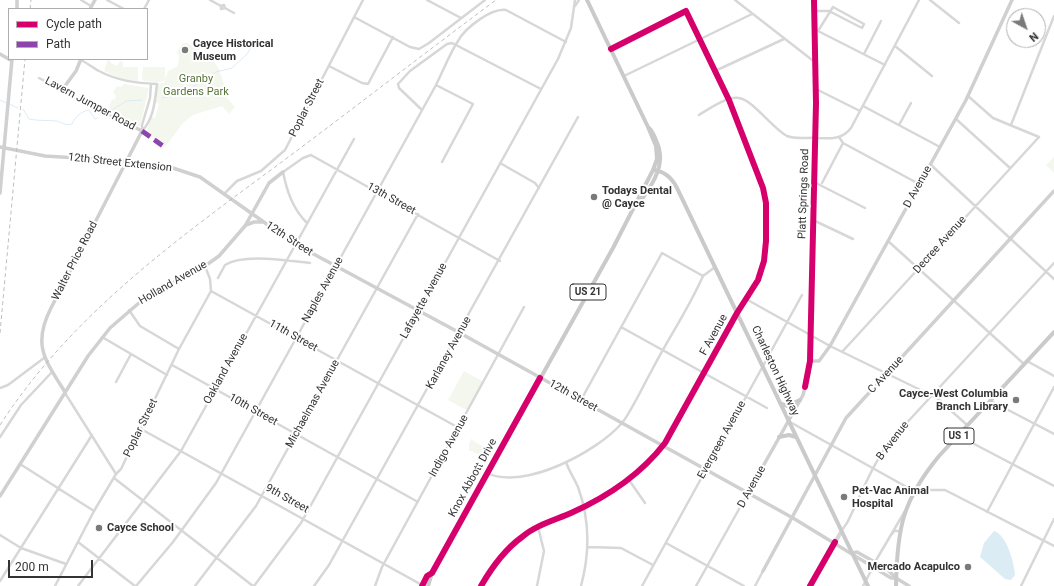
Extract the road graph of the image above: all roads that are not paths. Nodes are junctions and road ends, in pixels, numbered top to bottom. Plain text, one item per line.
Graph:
1 (81, 0) edge
2 (95, 0) edge
3 (107, 0) edge
4 (210, 0) edge
5 (363, 0) edge
6 (427, 0) edge
7 (485, 0) edge
8 (575, 0) edge
9 (579, 0) edge
10 (587, 0) edge
11 (735, 0) edge
12 (814, 0) edge
13 (919, 0) edge
14 (930, 0) edge
15 (1012, 0) edge
16 (575, 6) junction
17 (91, 7) edge
18 (122, 8) edge
19 (814, 11) junction
20 (829, 11) junction
21 (234, 13) dead end
22 (752, 14) junction
23 (354, 17) junction
24 (1054, 17) edge
25 (461, 18) junction
26 (881, 21) dead end
27 (959, 23) dead end
28 (816, 30) junction
29 (392, 37) junction
30 (784, 39) junction
31 (699, 40) junction
32 (566, 42) junction
33 (455, 44) junction
34 (895, 46) junction
35 (611, 49) junction
36 (864, 54) junction
37 (12, 60) edge
38 (81, 60) edge
39 (82, 60) edge
40 (816, 64) junction
41 (885, 65) junction
42 (328, 66) junction
43 (715, 71) junction
44 (624, 76) junction
45 (932, 76) dead end
46 (38, 78) dead end
47 (151, 84) junction
48 (436, 86) junction
49 (541, 89) junction
50 (816, 89) junction
51 (62, 90) junction
52 (968, 96) junction
53 (729, 100) junction
54 (911, 103) dead end
55 (863, 106) junction
56 (422, 110) junction
57 (860, 111) junction
58 (699, 115) dead end
59 (578, 117) dead end
60 (956, 118) junction
61 (899, 125) junction
62 (1011, 125) junction
63 (648, 127) junction
64 (142, 132) junction
65 (839, 137) junction
66 (815, 138) junction
67 (354, 139) dead end
68 (843, 143) junction
69 (940, 147) junction
70 (2, 148) edge
71 (125, 161) junction
72 (442, 162) dead end
73 (500, 163) junction
74 (930, 165) junction
75 (1010, 168) junction
76 (337, 169) junction
77 (653, 170) junction
78 (283, 172) junction
79 (657, 172) junction
80 (814, 182) junction
81 (822, 182) dead end
82 (920, 184) junction
83 (539, 188) junction
84 (1054, 191) edge
85 (378, 192) junction
86 (0, 193) edge
87 (225, 193) junction
88 (635, 206) junction
89 (976, 206) junction
90 (865, 208) dead end
91 (252, 214) junction
92 (418, 214) junction
93 (813, 220) junction
94 (264, 222) junction
95 (307, 223) junction
96 (245, 226) junction
97 (459, 237) junction
98 (1010, 238) junction
99 (853, 239) dead end
100 (888, 240) junction
101 (295, 244) junction
102 (287, 261) junction
103 (500, 261) junction
104 (310, 263) dead end
105 (1054, 263) edge
106 (205, 266) junction
107 (336, 267) junction
108 (715, 267) junction
109 (919, 268) junction
110 (1046, 272) junction
111 (703, 276) junction
112 (218, 278) dead end
113 (1054, 279) edge
114 (377, 288) junction
115 (211, 291) junction
116 (802, 295) dead end
117 (746, 299) junction
118 (954, 300) junction
119 (524, 308) dead end
120 (129, 310) junction
121 (418, 310) junction
122 (737, 313) junction
123 (256, 316) junction
124 (787, 323) junction
125 (621, 327) junction
126 (990, 332) junction
127 (1054, 332) edge
128 (460, 333) junction
129 (810, 336) junction
130 (102, 337) junction
131 (296, 338) junction
132 (830, 346) junction
133 (179, 349) junction
134 (662, 350) junction
135 (842, 352) junction
136 (131, 354) junction
137 (499, 355) junction
138 (44, 358) junction
139 (337, 361) junction
140 (810, 361) junction
141 (1026, 363) junction
142 (172, 365) junction
143 (763, 367) junction
144 (52, 372) junction
145 (704, 373) junction
146 (887, 374) junction
147 (167, 375) junction
148 (1054, 376) edge
149 (540, 378) junction
150 (116, 382) dead end
151 (378, 383) junction
152 (806, 387) joint
153 (1054, 387) edge
154 (0, 388) edge
155 (215, 389) junction
156 (65, 392) junction
157 (932, 395) junction
158 (747, 396) junction
159 (581, 400) junction
160 (800, 400) junction
161 (991, 401) junction
162 (780, 403) junction
163 (420, 406) junction
164 (767, 408) dead end
165 (256, 412) junction
166 (788, 421) junction
167 (622, 423) junction
168 (1034, 423) junction
169 (968, 426) junction
170 (459, 428) junction
171 (141, 429) junction
172 (296, 434) junction
173 (1054, 434) edge
174 (92, 435) junction
175 (959, 436) junction
176 (0, 437) edge
177 (779, 437) junction
178 (796, 438) junction
179 (831, 445) junction
180 (663, 446) junction
181 (181, 451) junction
182 (337, 457) junction
183 (566, 462) junction
184 (20, 464) junction
185 (1012, 464) junction
186 (874, 468) junction
187 (706, 471) junction
188 (488, 473) junction
189 (116, 474) junction
190 (222, 474) junction
191 (815, 475) junction
192 (114, 478) junction
193 (378, 480) junction
194 (629, 480) junction
195 (1054, 486) edge
196 (58, 488) junction
197 (915, 490) junction
198 (748, 494) junction
199 (0, 496) edge
200 (262, 496) junction
201 (144, 501) junction
202 (418, 502) junction
203 (645, 503) dead end
204 (583, 507) junction
205 (907, 508) junction
206 (94, 510) junction
207 (987, 512) junction
208 (793, 518) junction
209 (303, 519) junction
210 (1054, 519) edge
211 (538, 527) junction
212 (180, 531) junction
213 (900, 531) junction
214 (842, 532) junction
215 (891, 534) junction
216 (0, 535) edge
217 (343, 541) junction
218 (1043, 541) junction
219 (78, 542) junction
220 (835, 542) junction
221 (666, 543) junction
222 (1054, 546) edge
223 (588, 547) junction
224 (21, 548) junction
225 (852, 553) junction
226 (99, 558) junction
227 (217, 558) junction
228 (875, 562) junction
229 (66, 564) junction
230 (384, 564) junction
231 (653, 565) junction
232 (708, 566) junction
233 (873, 567) junction
234 (763, 571) joint
235 (432, 573) junction
236 (896, 578) junction
237 (0, 581) edge
238 (866, 584) edge
239 (55, 586) edge
240 (78, 586) edge
241 (136, 586) edge
242 (195, 586) edge
243 (253, 586) edge
244 (314, 586) edge
245 (375, 586) edge
246 (423, 586) edge
247 (428, 586) edge
248 (481, 586) edge
249 (537, 586) edge
250 (581, 586) edge
251 (642, 586) edge
252 (696, 586) edge
253 (744, 586) edge
254 (755, 586) edge
255 (810, 586) edge
256 (896, 586) edge
257 (909, 586) edge
258 (1021, 586) edge

1 - 17 street
2 - 17 street
3 - 18 street
4 - 21 street
5 - 23 street, Poplar Street
6 - 25 street
7 - 25 street
8 - 16 street, Lafayette Avenue
9 - 16 street, Lafayette Avenue
10 - 35 main road, US 21
11 - 22 street
12 - 19 street, Platt Springs Road
13 - 34 street
14 - 27 street
15 - 52 street, D Avenue
16 - 32 street, Lafayette Avenue
19 - 20 street
19 - 28 street, Platt Springs Road
20 - 20 street
20 - 28 street
22 - 30 street
22 - 31 street
23 - 29 street
23 - 42 street, Poplar Street
24 - 62 street
25 - 29 street
26 - 36 street
28 - 36 street
28 - 40 street, Platt Springs Road
29 - 42 street
30 - 40 street
30 - 43 street
31 - 35 street, F Avenue
31 - 43 street, F Avenue
31 - 44 street
32 - 33 street, Naples Avenue
32 - 49 street, Lafayette Avenue
33 - 48 street, Naples Avenue
33 - 49 street
33 - 56 street
34 - 41 street
34 - 45 street
35 - 44 main road, US 21
36 - 41 street
37 - 70 street
38 - 51 street
39 - 47 street
40 - 50 street, Platt Springs Road
41 - 55 street
42 - 87 street, Poplar Street
43 - 53 street, F Avenue
44 - 63 main road, US 21
46 - 51 street, Lavern Jumper Road
47 - 64 street
47 - 64 street
48 - 56 street, Naples Avenue
48 - 72 street
49 - 73 street, Lafayette Avenue
50 - 57 street
50 - 66 street, Platt Springs Road
51 - 64 street, Lavern Jumper Road
52 - 60 street, D Avenue
52 - 62 street
53 - 58 street
53 - 66 street
53 - 117 street, F Avenue
54 - 61 street
55 - 57 street
55 - 61 street
56 - 85 street, Naples Avenue
57 - 65 street
59 - 83 street, Karlaney Avenue
60 - 69 street, D Avenue
60 - 75 street
61 - 69 street
62 - 75 street, Decree Avenue
63 - 77 main road, US 21
63 - 79 main road, US 21
64 - 71 street, Walter Price Road
65 - 66 street
65 - 68 street
66 - 80 street, Platt Springs Road
67 - 76 street, Oakland Avenue
68 - 81 street
68 - 82 street
69 - 74 street, D Avenue
70 - 71 street, 12th Street Extension
70 - 86 street
71 - 87 street, 12th Street Extension
71 - 138 street, Walter Price Road
73 - 83 street
73 - 97 street, Lafayette Avenue
74 - 82 street, D Avenue
74 - 89 street
75 - 89 street, Decree Avenue
76 - 78 street, 13th Street
76 - 85 street, 13th Street
76 - 95 street, Oakland Avenue
77 - 79 main road
77 - 88 main road, Knox Abbott Drive / US 21
78 - 91 street, Holland Avenue
78 - 95 street
79 - 88 main road, US 21
79 - 108 main road, Charleston Highway
80 - 90 street
80 - 93 street, Platt Springs Road
82 - 100 street, D Avenue
83 - 103 street, Karlaney Avenue
84 - 98 street, C Avenue
85 - 92 street, 13th Street
85 - 107 street, Naples Avenue
87 - 91 street, 12th Street Extension
88 - 149 main road, Knox Abbott Drive / US 21
89 - 98 street
89 - 109 street, Decree Avenue
91 - 94 street, 12th Street
91 - 96 street, Holland Avenue
92 - 97 street, 13th Street
92 - 114 street, Michaelmas Avenue
93 - 99 street
93 - 129 street, Platt Springs Road
94 - 96 street
94 - 101 street, 12th Street
95 - 101 street, Oakland Avenue
96 - 106 street, Holland Avenue
97 - 103 street, 13th Street
97 - 121 street, Lafayette Avenue
98 - 110 street
98 - 118 street, C Avenue
100 - 109 street
100 - 132 street, D Avenue
101 - 102 street, Oakland Avenue
101 - 107 street, 12th Street
102 - 104 street
102 - 112 street
102 - 123 street, Oakland Avenue
103 - 128 street, Karlaney Avenue
105 - 110 street, B Avenue
106 - 115 street
106 - 120 street, Holland Avenue
107 - 114 street, 12th Street
107 - 131 street, Naples Avenue
108 - 111 street
108 - 122 main road, Charleston Highway
109 - 118 street
109 - 135 street, Decree Avenue
110 - 113 street
110 - 126 street, B Avenue
111 - 125 street
111 - 134 street
114 - 121 street, 12th Street
114 - 139 street, Michaelmas Avenue
115 - 123 street, 11th Street
115 - 133 street, Poplar Street
116 - 124 street, Evergreen Avenue
117 - 122 street, F Avenue
117 - 124 street
118 - 126 street
118 - 146 street, C Avenue
119 - 137 street, Indigo Avenue
120 - 130 street, Holland Avenue
120 - 133 street
121 - 128 street, 12th Street
121 - 151 street, Lafayette Avenue
122 - 143 main road, Charleston Highway
122 - 145 street, F Avenue
123 - 131 street, 11th Street
123 - 155 street, Oakland Avenue
124 - 129 street
124 - 143 street, Evergreen Avenue
125 - 134 street
125 - 159 street
126 - 141 street
126 - 157 street, B Avenue
127 - 141 main road, US 1
128 - 137 street, 12th Street
128 - 163 street, Karlaney Avenue
129 - 132 street
129 - 140 street, Platt Springs Road
130 - 136 street
130 - 156 street, Holland Avenue
131 - 139 street, 11th Street
131 - 165 street, Naples Avenue
132 - 135 street
132 - 140 street, D Avenue
133 - 142 street, Poplar Street
134 - 145 street
134 - 167 street
135 - 146 street
136 - 147 street
136 - 150 street
137 - 149 street, 12th Street
137 - 170 street, Indigo Avenue
138 - 144 street, Walter Price Road
138 - 154 street
139 - 151 street, 11th Street
139 - 172 street, Michaelmas Avenue
140 - 152 street, Platt Springs Road
141 - 148 street
141 - 161 main road, US 1
142 - 147 street, Poplar Street
142 - 155 street, 10th Street
143 - 158 street, Evergreen Avenue
143 - 162 main road, Charleston Highway
144 - 156 street, Walter Price Road
144 - 176 street
145 - 158 street
145 - 180 street, F Avenue
146 - 157 street
146 - 179 street, C Avenue
147 - 171 street, Poplar Street
149 - 159 street, 12th Street
149 - 188 main road, Knox Abbott Drive / US 21
151 - 163 street, 11th Street
151 - 182 street, Lafayette Avenue
152 - 160 street, D Avenue
153 - 168 street
155 - 165 street, 10th Street
155 - 181 street, Oakland Avenue
156 - 174 street
156 - 184 street, Holland Avenue
157 - 169 street
157 - 186 street, B Avenue
158 - 164 street
158 - 187 street, Evergreen Avenue
159 - 167 street, 12th Street
160 - 162 main road
160 - 166 street, D Avenue
161 - 168 street
161 - 169 main road, US 1
162 - 166 main road, Charleston Highway
163 - 170 street, 11th Street
163 - 193 street, Karlaney Avenue
165 - 172 street, 10th Street
165 - 190 street, Naples Avenue
166 - 177 street, D Avenue
166 - 178 main road, Charleston Highway
166 - 179 street
167 - 180 street, 12th Street
167 - 183 street
168 - 173 street
168 - 185 street
169 - 175 main road, US 1
170 - 202 street, Indigo Avenue
171 - 181 street, 9th Street
171 - 189 street, Poplar Street
172 - 182 street, 10th Street
172 - 200 street, Michaelmas Avenue
174 - 189 street
174 - 196 street
175 - 185 street
175 - 197 main road, US 1
177 - 178 main road
177 - 198 street, D Avenue
178 - 191 main road, Charleston Highway
179 - 186 street
179 - 191 street, C Avenue
180 - 187 street, 12th Street
180 - 194 street, F Avenue
181 - 190 street, 9th Street
181 - 201 street, Oakland Avenue
182 - 193 street, 10th Street
182 - 209 street, Lafayette Avenue
183 - 188 street
183 - 204 street
184 - 196 street
184 - 199 street, Holland Avenue
185 - 195 street
185 - 207 street
186 - 197 street
186 - 214 street, B Avenue
187 - 198 street, 12th Street
187 - 221 street, Evergreen Avenue
188 - 235 main road, Knox Abbott Drive / US 21
189 - 192 street, Poplar Street
190 - 200 street, 9th Street
190 - 212 street, Naples Avenue
191 - 208 street, C Avenue
191 - 214 main road, Charleston Highway
192 - 201 street
192 - 206 street, Poplar Street
193 - 202 street, 10th Street
193 - 217 street, Karlaney Avenue
194 - 203 street
194 - 204 street, F Avenue
196 - 206 street
196 - 224 street
197 - 205 main road, US 1
197 - 207 street
198 - 208 street, 12th Street
198 - 232 street, D Avenue
200 - 209 street, 9th Street
200 - 227 street, Michaelmas Avenue
201 - 212 street
201 - 226 street, Oakland Avenue
202 - 230 street, Indigo Avenue
204 - 211 street, F Avenue
204 - 223 street
205 - 213 main road, US 1
205 - 215 street
206 - 219 street, Poplar Street
207 - 218 street
208 - 220 street, 12th Street
208 - 234 street, C Avenue
209 - 217 street, 9th Street
209 - 243 street, Lafayette Avenue
210 - 218 street
211 - 248 street, F Avenue
211 - 249 street
212 - 227 street
212 - 241 street, Naples Avenue
213 - 215 street
213 - 236 main road, US 1
214 - 220 street, B Avenue
214 - 225 main road, Charleston Highway
215 - 228 street
216 - 224 street
217 - 230 street, 9th Street
217 - 244 street, Karlaney Avenue
218 - 222 street
218 - 258 street
219 - 226 street
219 - 229 street, Poplar Street
220 - 225 street, 12th Street
220 - 255 street
221 - 231 street, Evergreen Avenue
221 - 232 street
223 - 231 street
223 - 250 street
224 - 229 street
224 - 237 street
225 - 228 street, 12th Street
225 - 233 street, 12th Street
225 - 238 main road, Charleston Highway
226 - 240 street, Oakland Avenue
226 - 241 street
227 - 242 street, Michaelmas Avenue
227 - 243 street
228 - 236 street, 12th Street
229 - 239 street, Poplar Street
230 - 245 street, Indigo Avenue
230 - 246 street, 9th Street
231 - 251 street, Evergreen Avenue
232 - 252 street, D Avenue
232 - 253 street
233 - 236 street, 12th Street
233 - 238 street
234 - 254 street, C Avenue
235 - 246 main road, Knox Abbott Drive / US 21
235 - 247 main road, Knox Abbott Drive / US 21
236 - 256 main road, US 1
236 - 257 street

